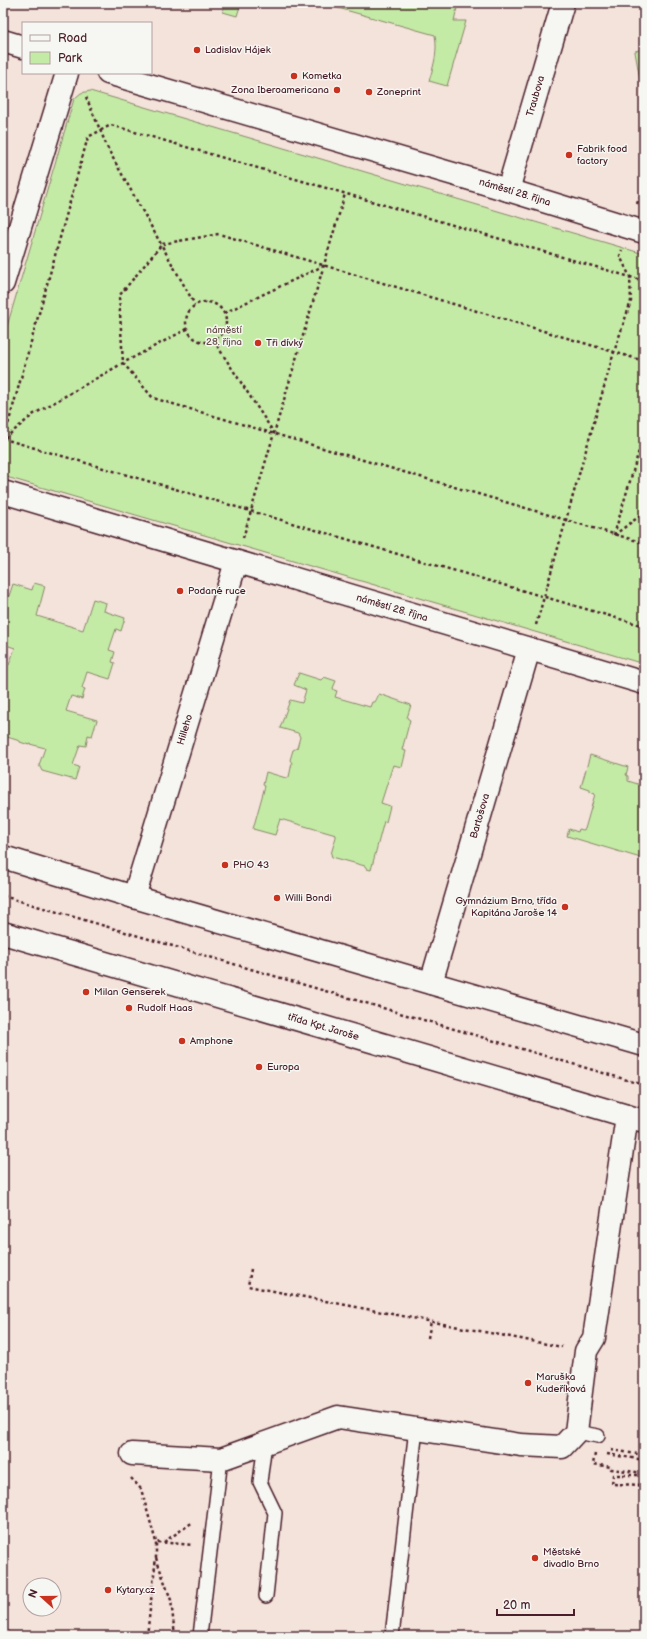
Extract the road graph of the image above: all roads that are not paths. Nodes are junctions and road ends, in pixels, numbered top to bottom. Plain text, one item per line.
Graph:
1 (564, 3) edge
2 (3, 41) edge
3 (22, 48) edge
4 (67, 74) edge
5 (111, 74) edge
6 (508, 190) junction
7 (644, 232) edge
8 (3, 283) edge
9 (3, 492) edge
10 (236, 562) junction
11 (529, 649) junction
12 (644, 682) edge
13 (3, 857) edge
14 (134, 898) junction
15 (3, 933) edge
16 (431, 983) junction
17 (644, 1045) edge
18 (635, 1119) edge
19 (416, 1429) junction
20 (576, 1432) junction
21 (598, 1436) dead end
22 (265, 1443) junction
23 (132, 1454) dead end
24 (221, 1459) junction
25 (266, 1596) dead end
26 (200, 1636) edge
27 (392, 1636) edge

1 - 6 street, Traubova
2 - 3 street
4 - 8 street
5 - 6 street, náměstí 28. října
6 - 7 street, náměstí 28. října
9 - 10 street, náměstí 28. října
10 - 11 street, náměstí 28. října
10 - 14 street, Hilleho
11 - 12 street, náměstí 28. října
11 - 16 street, Bartošova
13 - 14 street
14 - 16 street
15 - 18 street, třída Kpt. Jaroše
16 - 17 street
18 - 20 street
19 - 20 street
19 - 22 street
19 - 27 lane
20 - 21 lane
22 - 24 street
22 - 25 lane
23 - 24 street
24 - 26 lane

